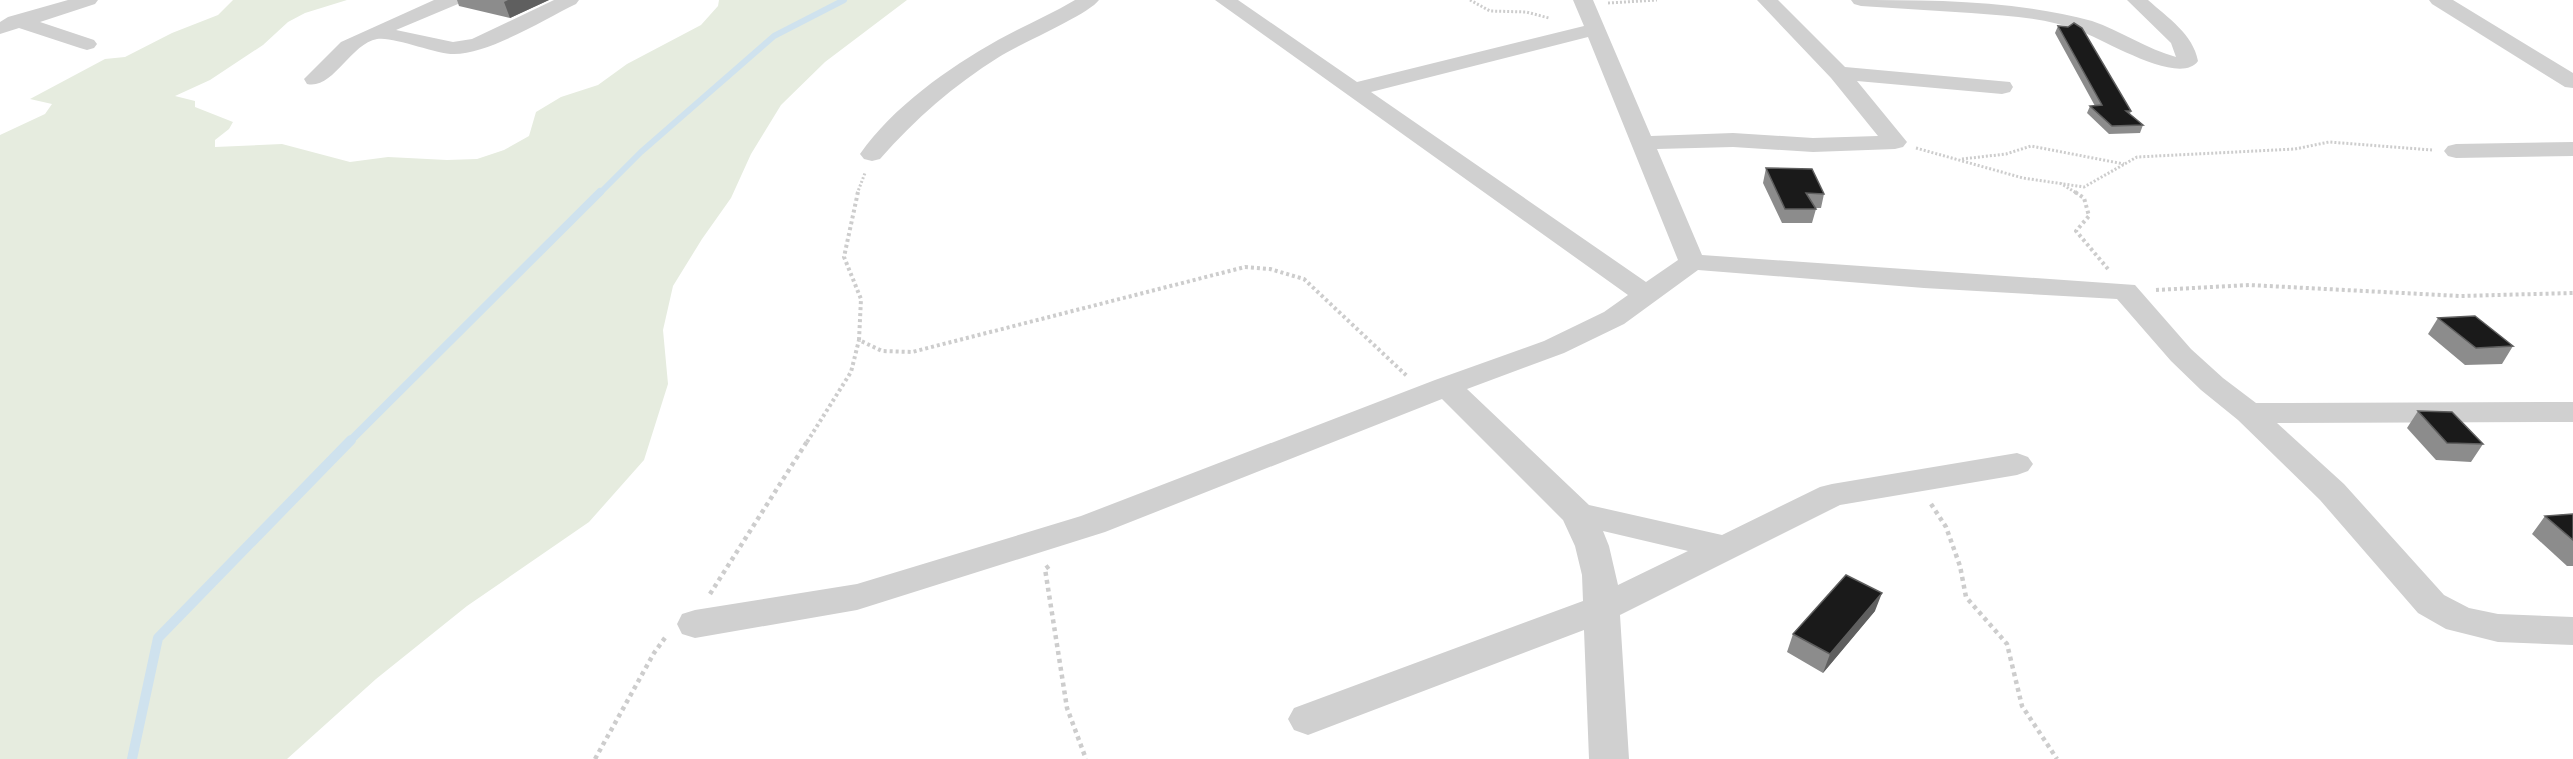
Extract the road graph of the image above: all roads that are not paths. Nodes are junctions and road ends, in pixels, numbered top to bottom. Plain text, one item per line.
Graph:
1 (88, 0) edge
2 (451, 0) edge
3 (569, 0) edge
4 (1089, 0) edge
5 (1225, 0) edge
6 (1767, 0) edge
7 (1861, 0) edge
8 (2137, 0) edge
9 (2439, 0) edge
10 (2023, 6) edge
11 (1588, 12) edge
12 (6, 22) edge
13 (375, 32) junction
14 (87, 45) dead end
15 (1839, 73) junction
16 (315, 79) dead end
17 (2573, 82) edge
18 (2002, 87) dead end
19 (1355, 89) junction
20 (1644, 143) junction
21 (2573, 149) edge
22 (2456, 151) road end
23 (872, 154) road end
24 (1692, 262) junction
25 (1647, 295) junction
26 (1436, 390) junction
27 (2573, 412) edge
28 (2249, 413) junction
29 (2018, 464) dead end
30 (1578, 514) junction
31 (1722, 547) junction
32 (1603, 608) junction
33 (695, 624) road end
34 (2573, 631) edge
35 (1308, 719) dead end
36 (1609, 759) edge

1 - 12 street
2 - 13 street
3 - 13 street
4 - 23 street
5 - 19 street
6 - 15 street
7 - 10 street
8 - 10 street
9 - 17 street
11 - 19 street
11 - 20 street
12 - 14 street
13 - 16 street
15 - 18 street
15 - 20 street
19 - 25 street
20 - 24 street
21 - 22 street
24 - 25 street
24 - 28 street
25 - 26 street
26 - 30 street
26 - 33 street
27 - 28 street
28 - 34 street
29 - 31 street
30 - 31 street
30 - 32 street
31 - 32 street
32 - 35 street
32 - 36 street

